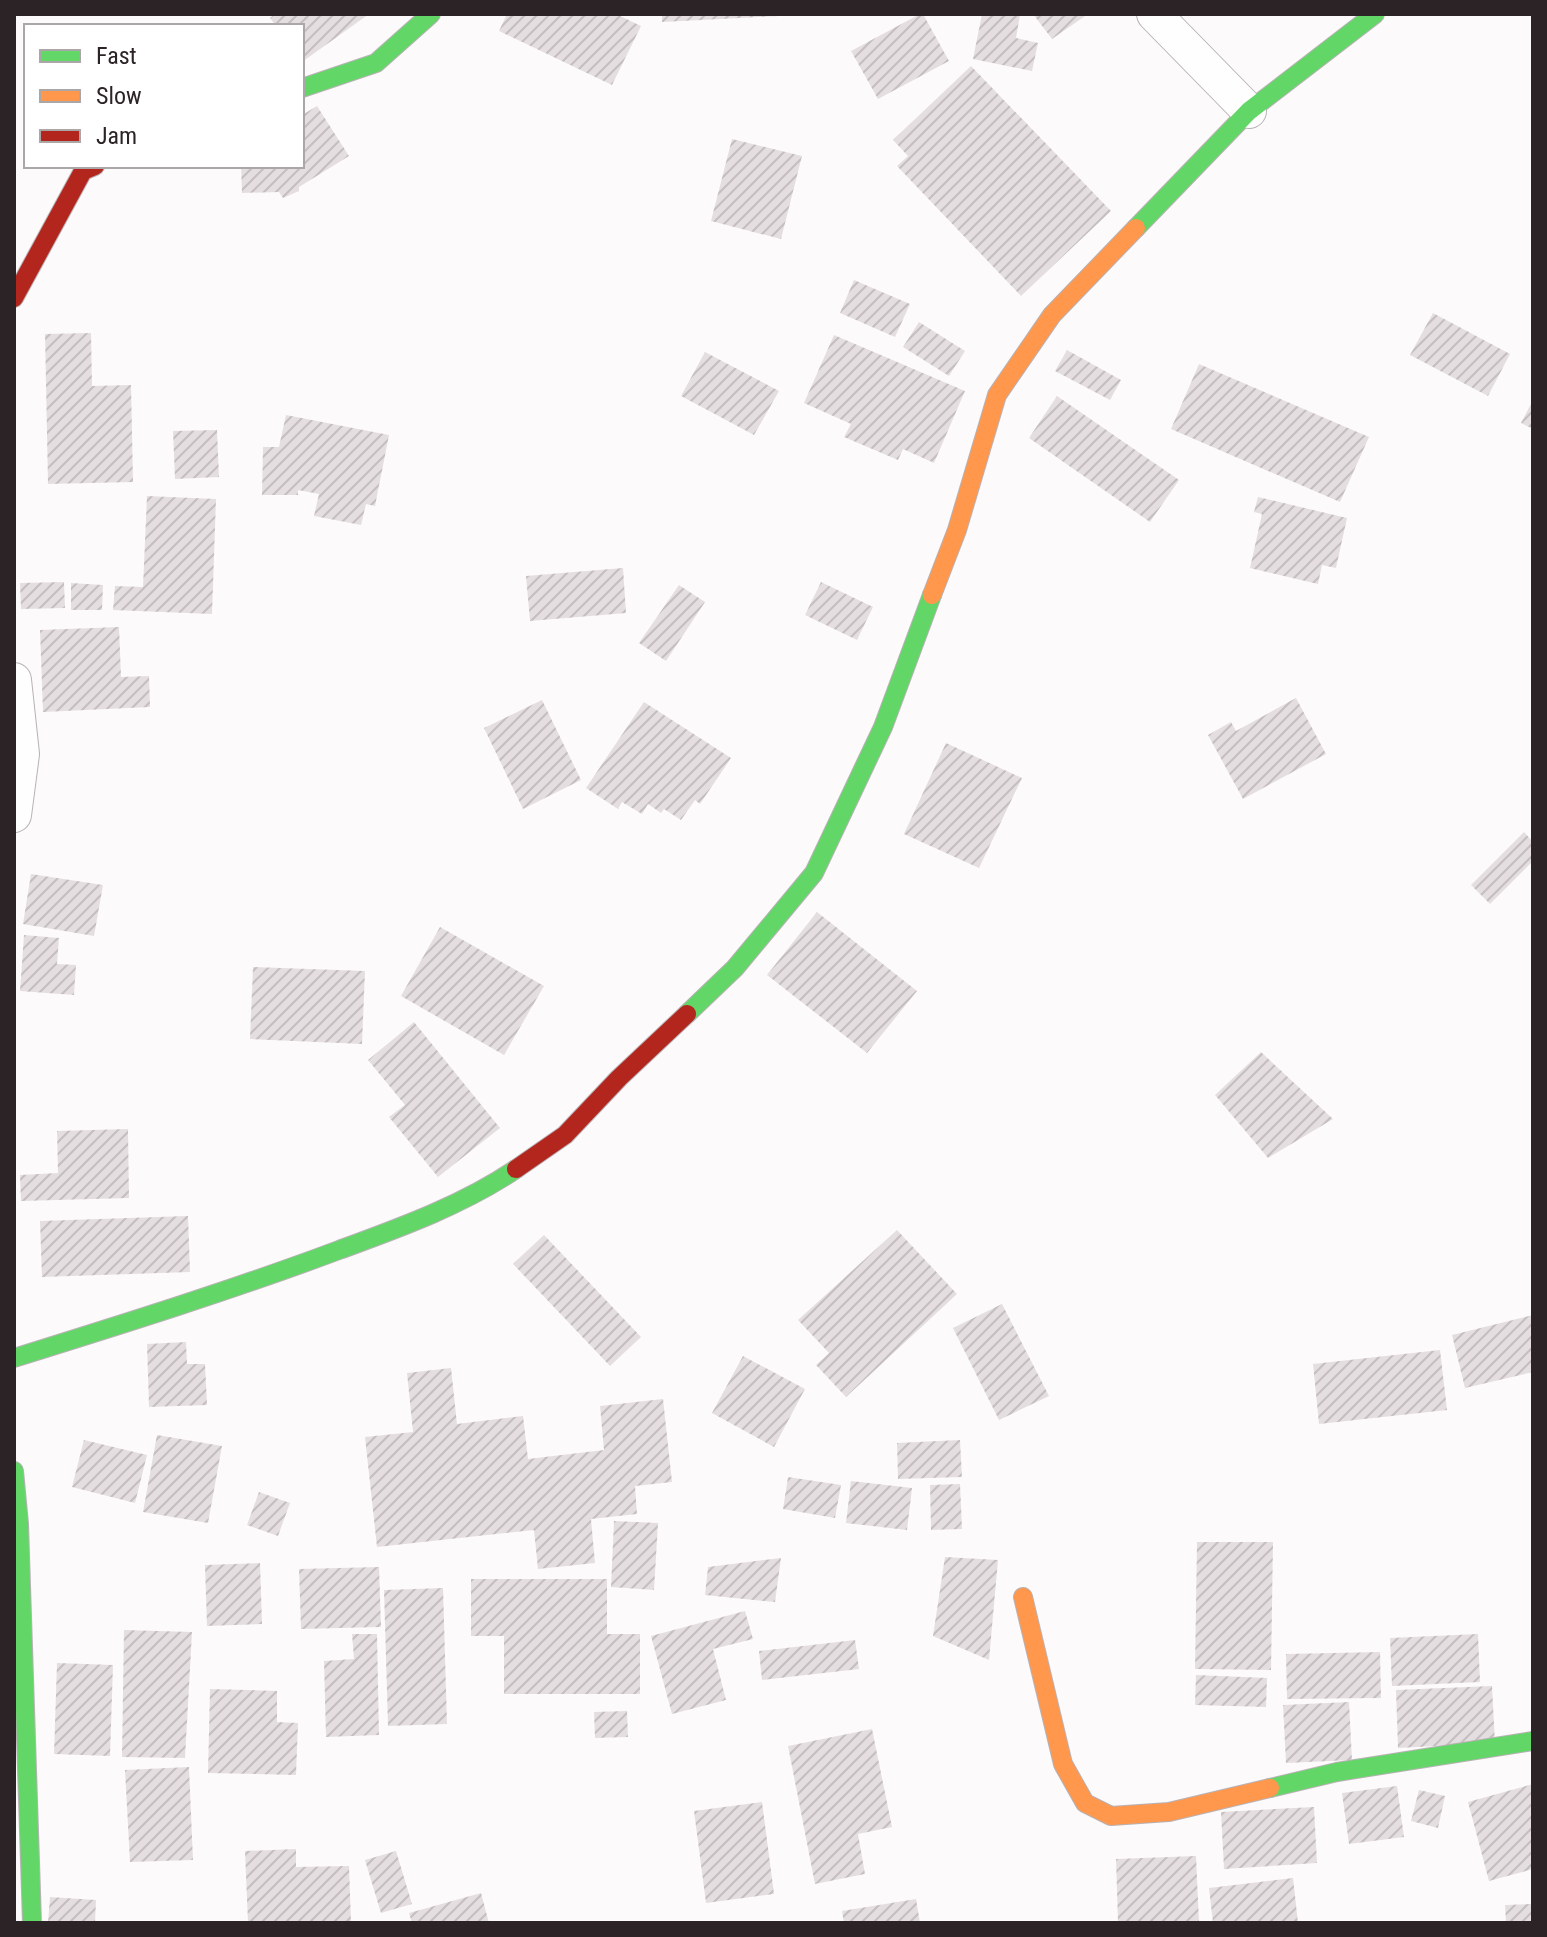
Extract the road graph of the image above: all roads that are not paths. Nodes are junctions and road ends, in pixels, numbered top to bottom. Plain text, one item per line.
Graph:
1 (431, 14) edge
2 (1154, 14) edge
3 (1375, 14) edge
4 (304, 87) edge
5 (1249, 111) junction
6 (90, 168) edge
7 (14, 298) edge
8 (14, 680) edge
9 (14, 815) edge
10 (14, 1358) edge
11 (14, 1471) edge
12 (1023, 1597) dead end
13 (1533, 1741) edge
14 (32, 1923) edge

1 - 4 street
2 - 5 street
3 - 5 street
5 - 10 street
6 - 7 street
8 - 9 street
11 - 14 street
12 - 13 street

